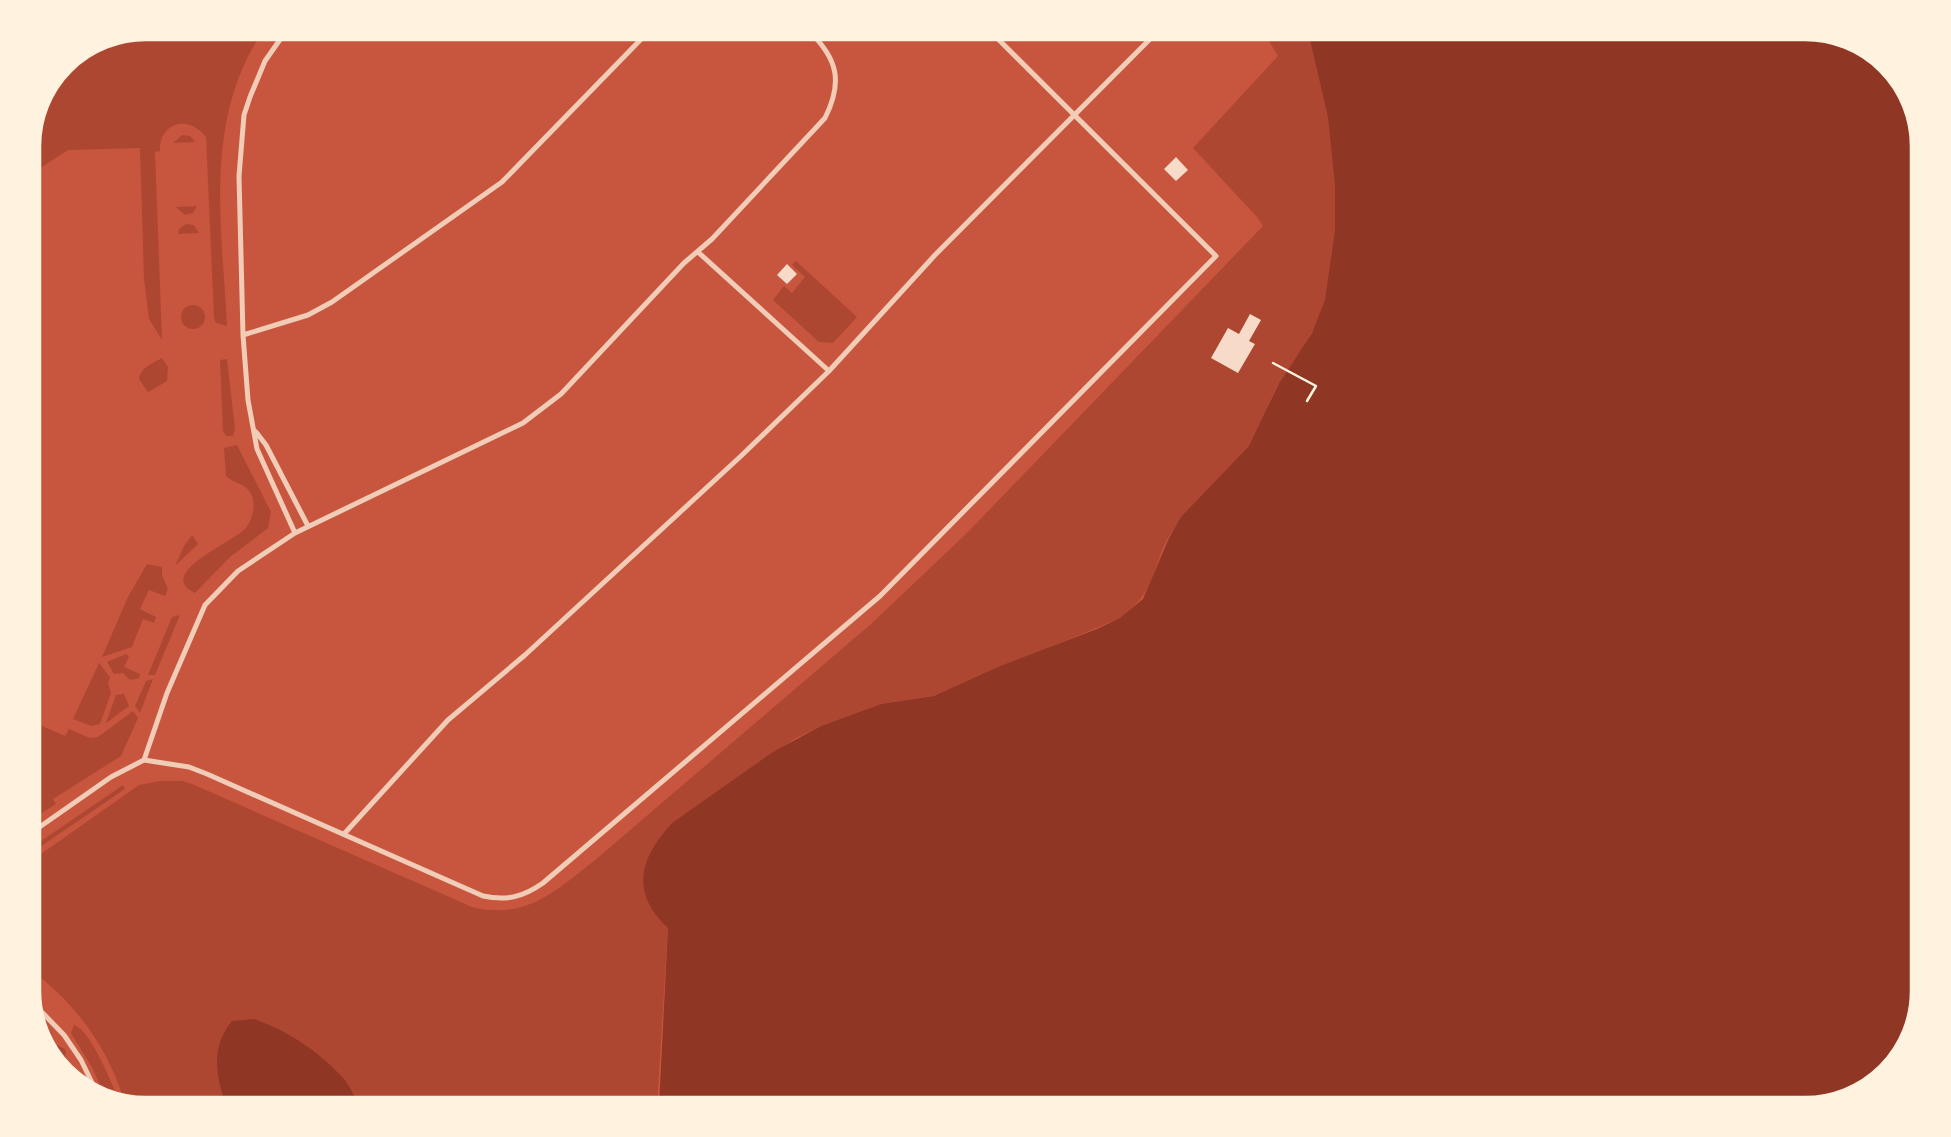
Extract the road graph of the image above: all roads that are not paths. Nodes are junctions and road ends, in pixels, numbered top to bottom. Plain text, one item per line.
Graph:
1 (280, 40) edge
2 (640, 40) edge
3 (817, 40) edge
4 (999, 40) edge
5 (1149, 40) edge
6 (1075, 115) junction
7 (698, 252) junction
8 (243, 335) junction
9 (829, 371) junction
10 (255, 432) junction
11 (308, 526) junction
12 (295, 533) junction
13 (144, 760) junction
14 (40, 827) edge
15 (344, 834) junction
16 (42, 1012) edge
17 (92, 1082) edge

1 - 8 street
2 - 8 street
3 - 7 street
4 - 6 street
5 - 6 street
6 - 9 street
6 - 15 street
7 - 9 street
7 - 11 street
8 - 10 street
9 - 15 street
10 - 11 street
10 - 12 street
11 - 12 street
12 - 13 street
13 - 14 street
13 - 15 street
16 - 17 street

